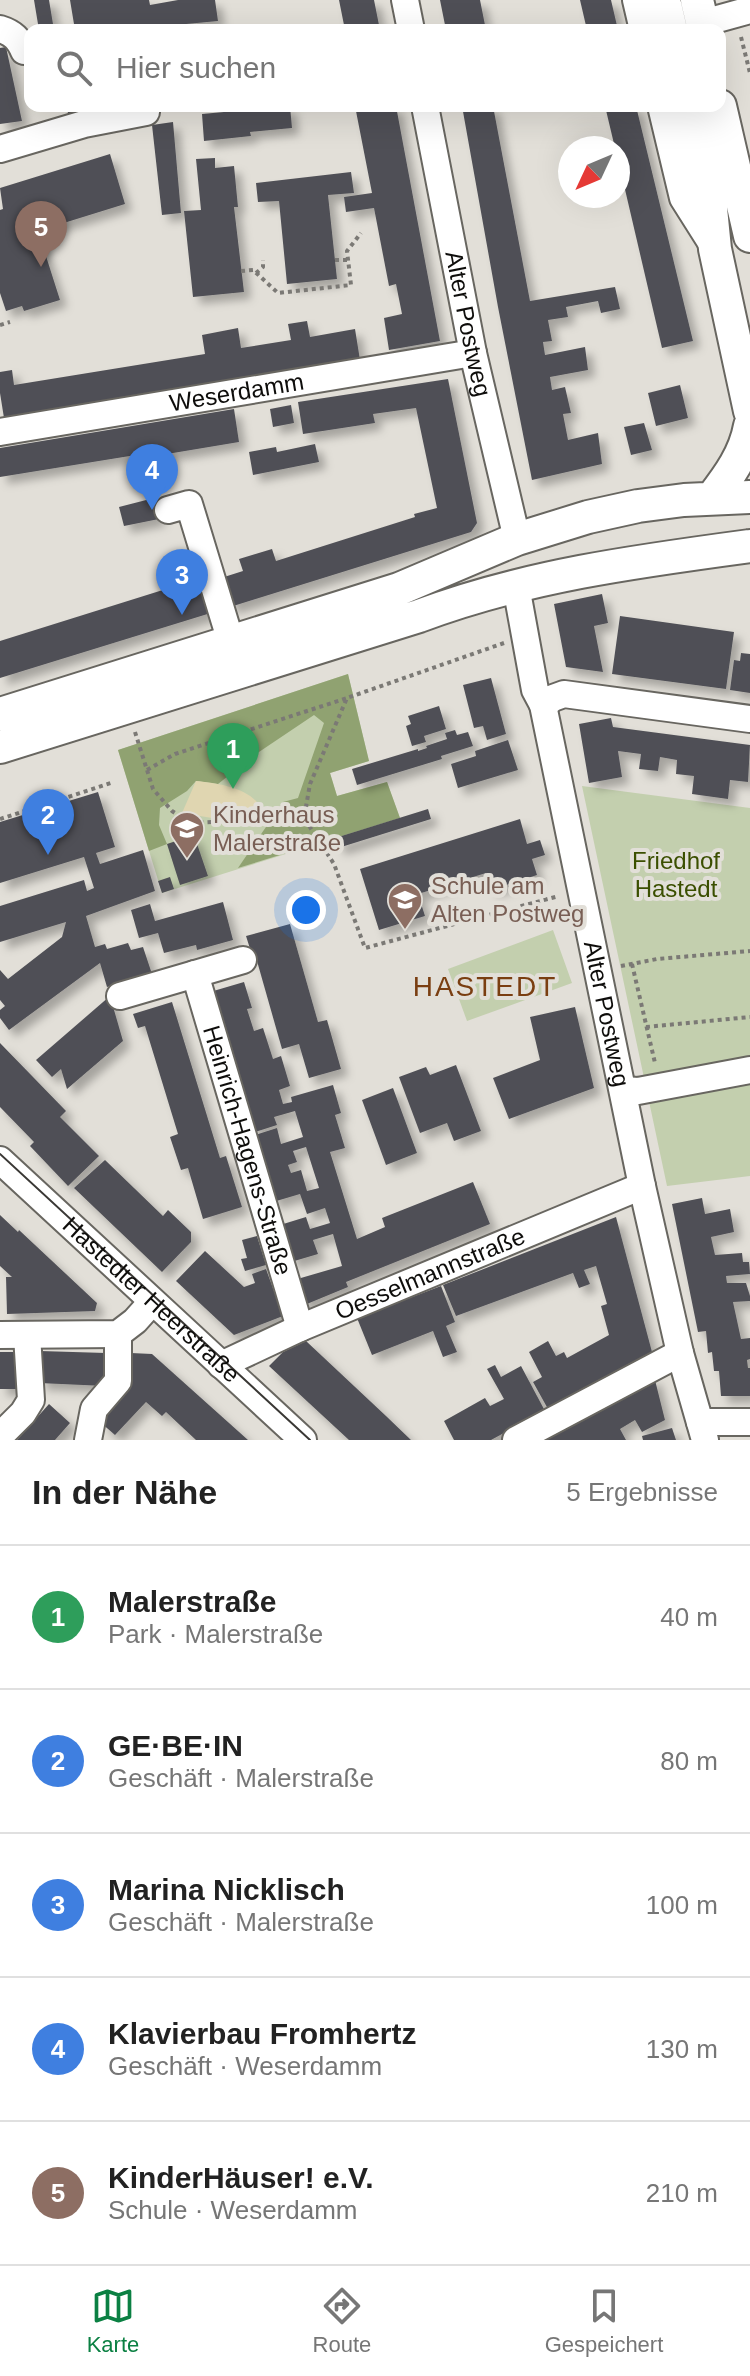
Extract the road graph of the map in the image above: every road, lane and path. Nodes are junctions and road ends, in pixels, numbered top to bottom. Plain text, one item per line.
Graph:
1 (405, 0) edge
2 (636, 0) edge
3 (664, 0) edge
4 (750, 10) edge
5 (701, 18) edge
6 (410, 24) edge
7 (642, 24) edge
8 (670, 24) edge
9 (0, 29) edge
10 (24, 51) dead end
11 (146, 112) dead end
12 (426, 112) edge
13 (662, 112) edge
14 (690, 112) edge
15 (721, 112) edge
16 (0, 149) edge
17 (748, 221) edge
18 (361, 233) dead end
19 (715, 249) junction
20 (263, 260) dead end
21 (335, 260) dead end
22 (348, 260) junction
23 (241, 271) dead end
24 (256, 273) junction
25 (10, 322) dead end
26 (0, 325) edge
27 (473, 353) junction
28 (750, 411) edge
29 (750, 426) edge
30 (0, 432) edge
31 (750, 497) edge
32 (712, 498) junction
33 (168, 510) dead end
34 (517, 539) junction
35 (750, 546) edge
36 (516, 586) junction
37 (525, 636) junction
38 (231, 642) junction
39 (347, 698) junction
40 (543, 705) junction
41 (128, 707) junction
42 (0, 714) edge
43 (750, 719) edge
44 (0, 747) edge
45 (146, 771) junction
46 (111, 783) dead end
47 (304, 818) junction
48 (0, 819) edge
49 (582, 890) junction
50 (750, 951) edge
51 (243, 960) dead end
52 (632, 964) junction
53 (599, 970) junction
54 (195, 974) junction
55 (120, 996) dead end
56 (750, 1017) edge
57 (646, 1027) junction
58 (750, 1070) edge
59 (660, 1087) junction
60 (623, 1090) junction
61 (0, 1160) edge
62 (642, 1186) junction
63 (152, 1302) junction
64 (300, 1328) junction
65 (118, 1334) junction
66 (0, 1335) edge
67 (27, 1335) junction
68 (680, 1353) junction
69 (221, 1365) junction
70 (750, 1422) edge
71 (703, 1431) edge
72 (0, 1436) edge
73 (88, 1440) edge
74 (303, 1440) edge
75 (516, 1440) edge

1 - 6 street
2 - 7 street
3 - 8 main road
4 - 5 street
9 - 10 street
11 - 16 street
12 - 27 street, Alter Postweg
13 - 19 street
14 - 19 main road
15 - 17 main road
18 - 22 path
19 - 28 main road
20 - 24 path
21 - 22 path
22 - 24 path
23 - 24 path
25 - 26 path
27 - 30 street, Weserdamm
27 - 34 street, Alter Postweg
29 - 32 main road
31 - 32 main road
32 - 34 main road
33 - 38 street
34 - 38 main road
35 - 36 main road
36 - 37 street, Alter Postweg
36 - 41 main road
37 - 39 path
37 - 40 street, Alter Postweg
38 - 42 main road
39 - 45 path
39 - 47 path
40 - 43 street
40 - 49 street, Alter Postweg
41 - 44 main road
41 - 45 path
45 - 47 path
46 - 48 path
47 - 49 path
49 - 53 street, Alter Postweg
50 - 52 path
51 - 54 street
52 - 53 path
52 - 57 path
53 - 60 street, Alter Postweg
54 - 55 street
54 - 64 street, Heinrich-Hagens-Straße
56 - 57 path
57 - 59 path
58 - 59 street
59 - 60 street
60 - 62 street, Alter Postweg
61 - 63 street, Hastedter Heerstraße
62 - 64 street, Oesselmannstraße
62 - 68 street, Alter Postweg
63 - 65 street
63 - 69 street, Hastedter Heerstraße
64 - 69 street, Oesselmannstraße
65 - 67 street
65 - 73 street
66 - 67 street
67 - 72 street
68 - 71 street, Alter Postweg
68 - 75 street
69 - 74 street, Hastedter Heerstraße
70 - 71 street

